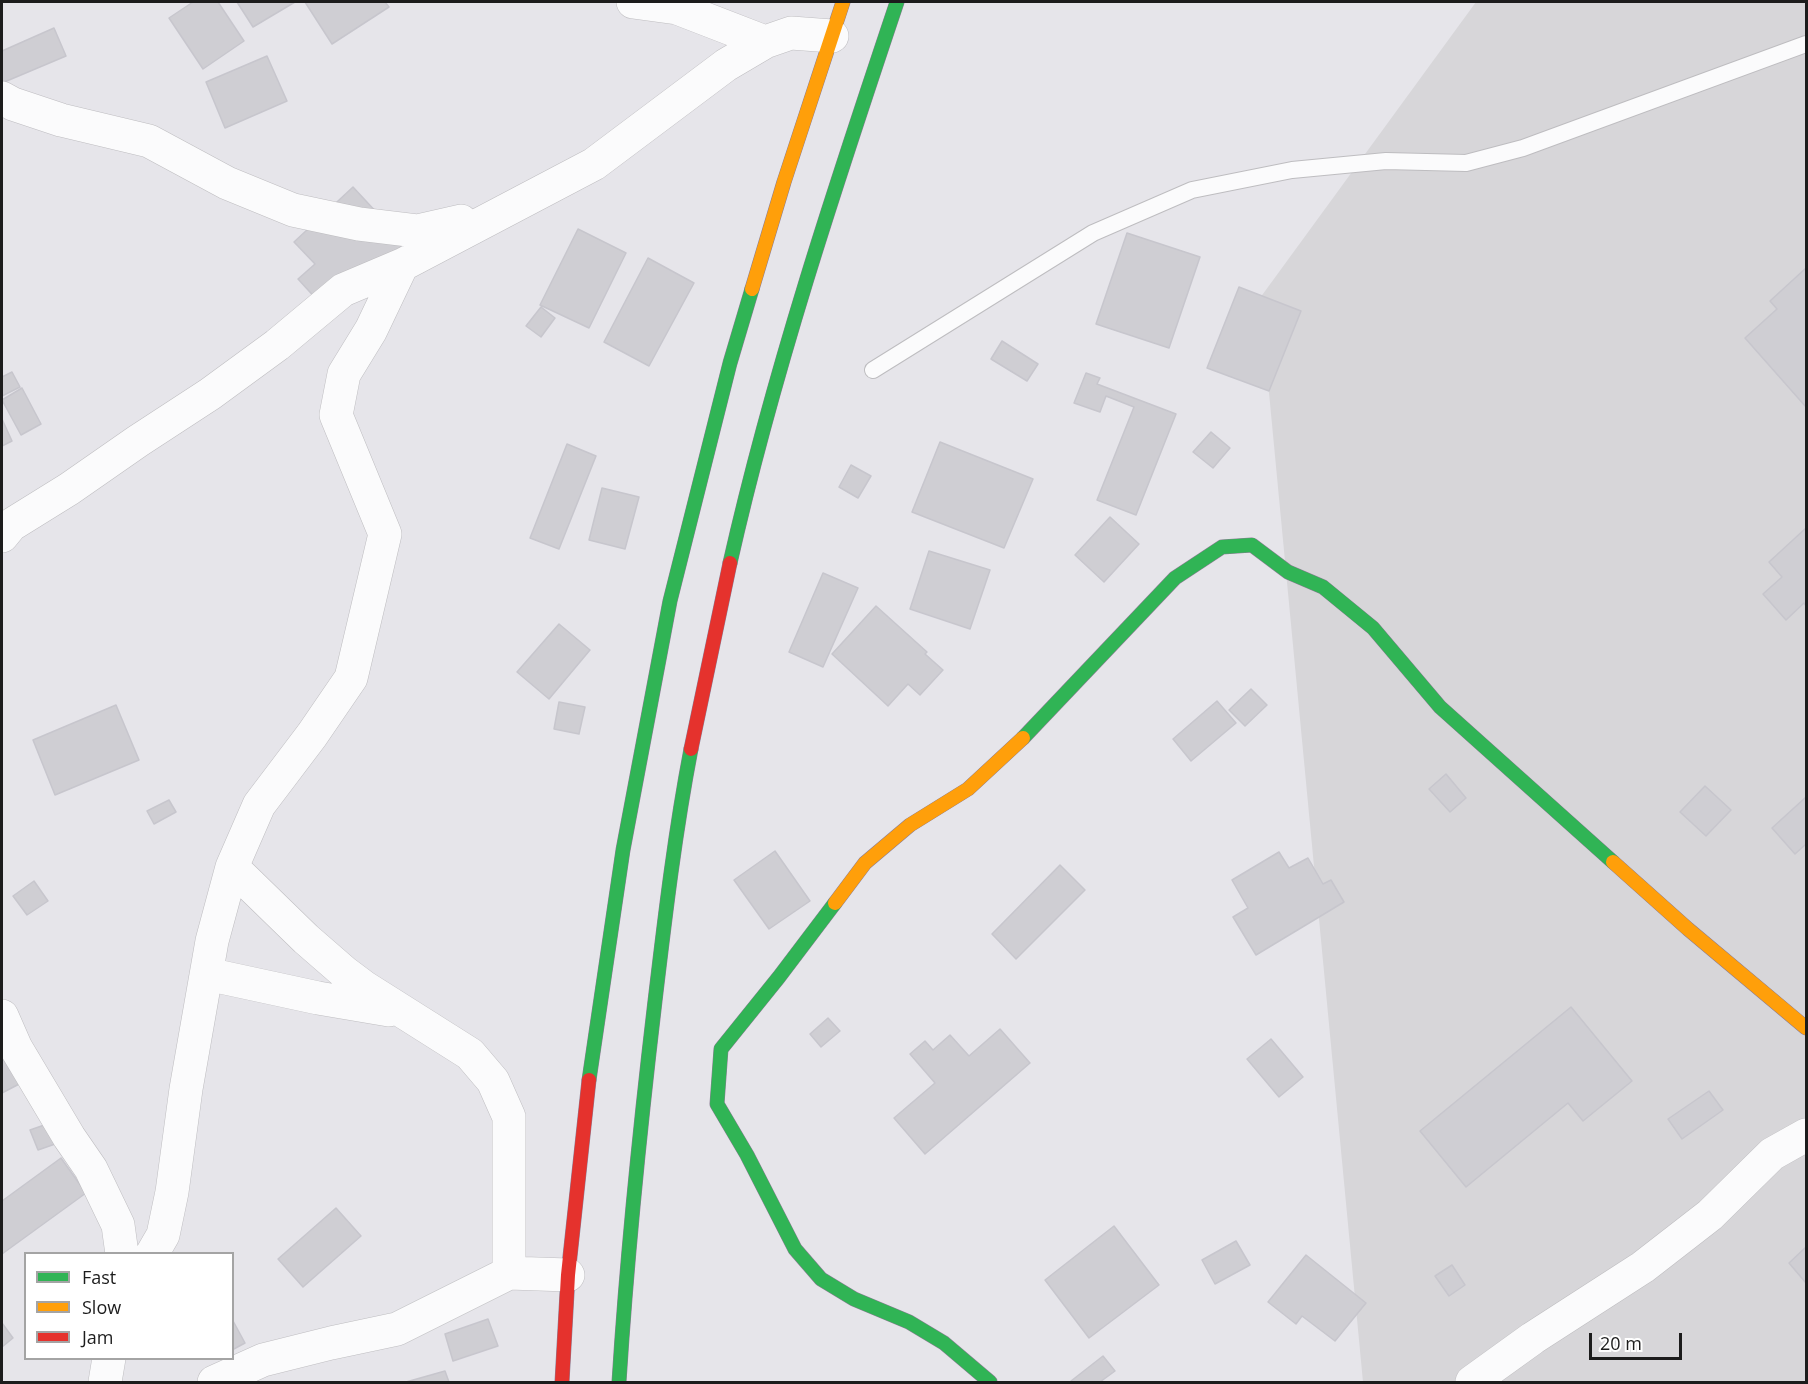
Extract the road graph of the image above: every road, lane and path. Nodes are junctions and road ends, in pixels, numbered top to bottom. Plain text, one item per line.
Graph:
1 (633, 2) edge
2 (843, 2) edge
3 (897, 2) edge
4 (832, 36) junction
5 (765, 42) junction
6 (1806, 45) edge
7 (2, 98) edge
8 (503, 212) junction
9 (402, 265) junction
10 (873, 370) dead end
11 (2, 536) edge
12 (232, 867) junction
13 (207, 974) junction
14 (403, 1013) junction
15 (2, 1016) edge
16 (1806, 1028) edge
17 (1806, 1135) edge
18 (122, 1252) edge
19 (153, 1252) edge
20 (509, 1273) junction
21 (568, 1275) junction
22 (110, 1360) edge
23 (105, 1383) edge
24 (214, 1383) edge
25 (562, 1383) edge
26 (620, 1383) edge
27 (990, 1383) edge
28 (1472, 1383) edge

1 - 5 street
2 - 4 main road
3 - 26 main road
4 - 5 street
4 - 21 main road
5 - 8 street
6 - 10 lane
7 - 8 street
8 - 9 street
9 - 11 street
9 - 12 street
12 - 13 street
12 - 14 street
13 - 14 street
13 - 19 street
14 - 20 street
15 - 18 street
16 - 27 main road
17 - 28 street
20 - 21 street
20 - 24 street
21 - 25 main road
22 - 23 street

